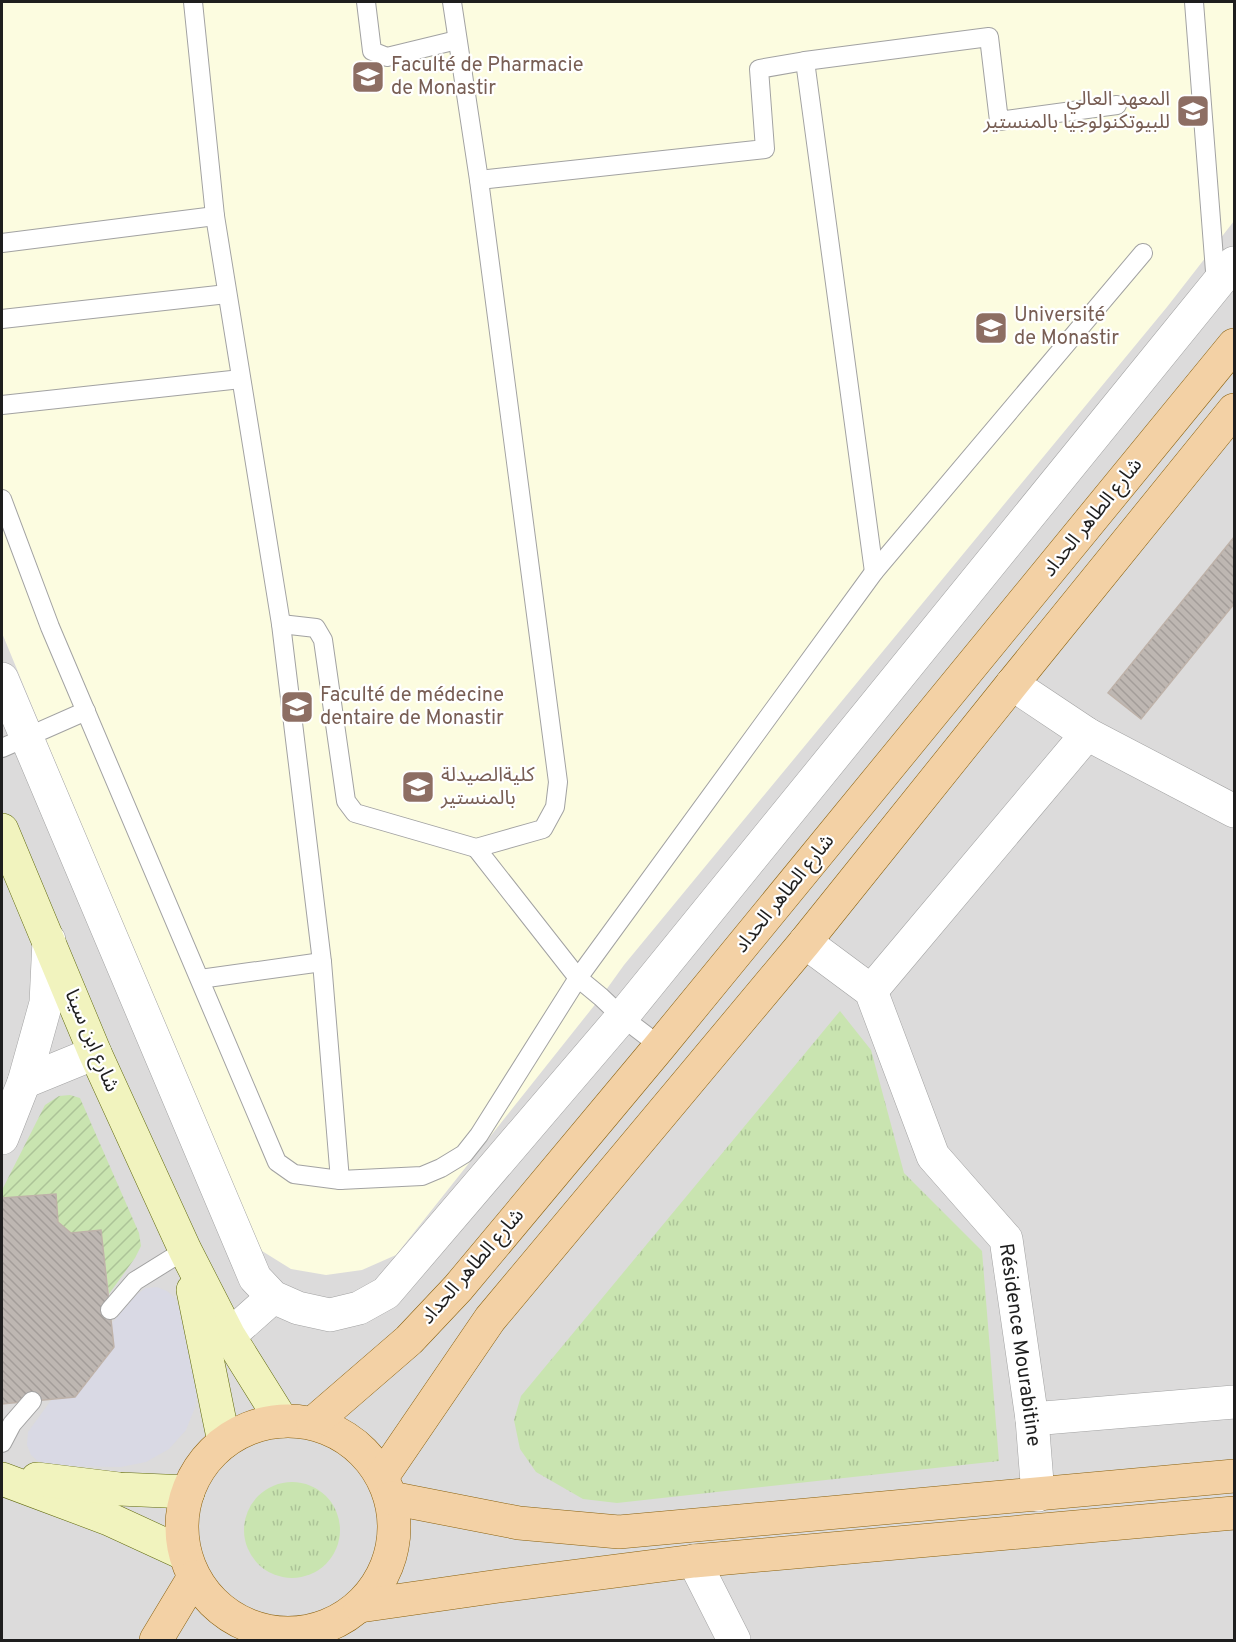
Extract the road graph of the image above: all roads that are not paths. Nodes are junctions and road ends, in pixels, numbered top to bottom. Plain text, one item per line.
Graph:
1 (193, 2) edge
2 (366, 2) edge
3 (452, 2) edge
4 (1194, 2) edge
5 (458, 40) junction
6 (805, 61) junction
7 (1117, 105) dead end
8 (479, 180) junction
9 (215, 216) junction
10 (2, 243) edge
11 (1143, 253) dead end
12 (1225, 274) edge
13 (227, 294) junction
14 (2, 319) edge
15 (1234, 345) edge
16 (241, 379) junction
17 (2, 405) edge
18 (1234, 410) edge
19 (2, 499) edge
20 (874, 572) junction
21 (281, 624) junction
22 (2, 678) edge
23 (1012, 684) junction
24 (86, 711) junction
25 (1087, 734) junction
26 (14, 742) edge
27 (1234, 811) edge
28 (2, 830) edge
29 (476, 848) junction
30 (49, 940) junction
31 (805, 942) junction
32 (322, 962) junction
33 (578, 978) junction
34 (200, 979) junction
35 (872, 991) junction
36 (622, 1017) junction
37 (660, 1046) junction
38 (95, 1053) junction
39 (24, 1082) junction
40 (2, 1138) edge
41 (340, 1180) junction
42 (185, 1250) junction
43 (273, 1297) junction
44 (110, 1310) dead end
45 (229, 1336) junction
46 (32, 1401) dead end
47 (1234, 1402) edge
48 (1032, 1419) junction
49 (298, 1422) junction
50 (224, 1442) junction
51 (2, 1443) edge
52 (1234, 1476) edge
53 (2, 1477) edge
54 (387, 1487) junction
55 (188, 1492) junction
56 (1038, 1495) junction
57 (1234, 1513) edge
58 (694, 1561) junction
59 (190, 1566) junction
60 (360, 1606) junction
61 (294, 1637) edge
62 (156, 1641) edge
63 (734, 1641) edge

1 - 9 lane
2 - 5 lane
3 - 5 lane
4 - 12 lane
5 - 8 lane
6 - 7 lane
6 - 8 lane
6 - 20 lane
8 - 29 lane
9 - 10 lane
9 - 13 lane
11 - 20 lane
12 - 36 street
13 - 14 lane
13 - 16 lane
15 - 37 main road, شارع الطاهر الحداد
16 - 17 lane
16 - 21 lane
18 - 23 main road
19 - 24 lane
20 - 33 lane
21 - 29 lane
21 - 32 lane
22 - 26 street
23 - 25 street
23 - 31 main road
24 - 26 lane
24 - 34 lane
25 - 27 street
25 - 35 street
26 - 43 street
28 - 30 main road, شارع ابن سينا
29 - 33 lane
30 - 38 main road, شارع ابن سينا
30 - 39 street
31 - 35 street
31 - 54 main road
32 - 34 lane
32 - 41 lane
33 - 36 lane
33 - 41 lane
34 - 41 lane
35 - 48 street, Résidence Mourabitine
36 - 37 lane
36 - 43 street
37 - 49 main road, شارع الطاهر الحداد
38 - 39 street
38 - 42 main road, شارع ابن سينا
39 - 40 street
42 - 44 lane
42 - 45 main road, شارع ابن سينا
42 - 50 main road, شارع ابن سينا
43 - 45 street
45 - 49 main road, شارع ابن سينا
46 - 51 lane
47 - 48 street
48 - 56 street, Résidence Mourabitine
49 - 50 main road
49 - 54 main road
50 - 55 main road
52 - 56 main road
53 - 55 main road
53 - 59 main road
54 - 56 main road
54 - 60 main road
55 - 59 main road
57 - 58 main road
58 - 60 main road
58 - 63 street
59 - 61 main road
59 - 62 main road
60 - 61 main road

